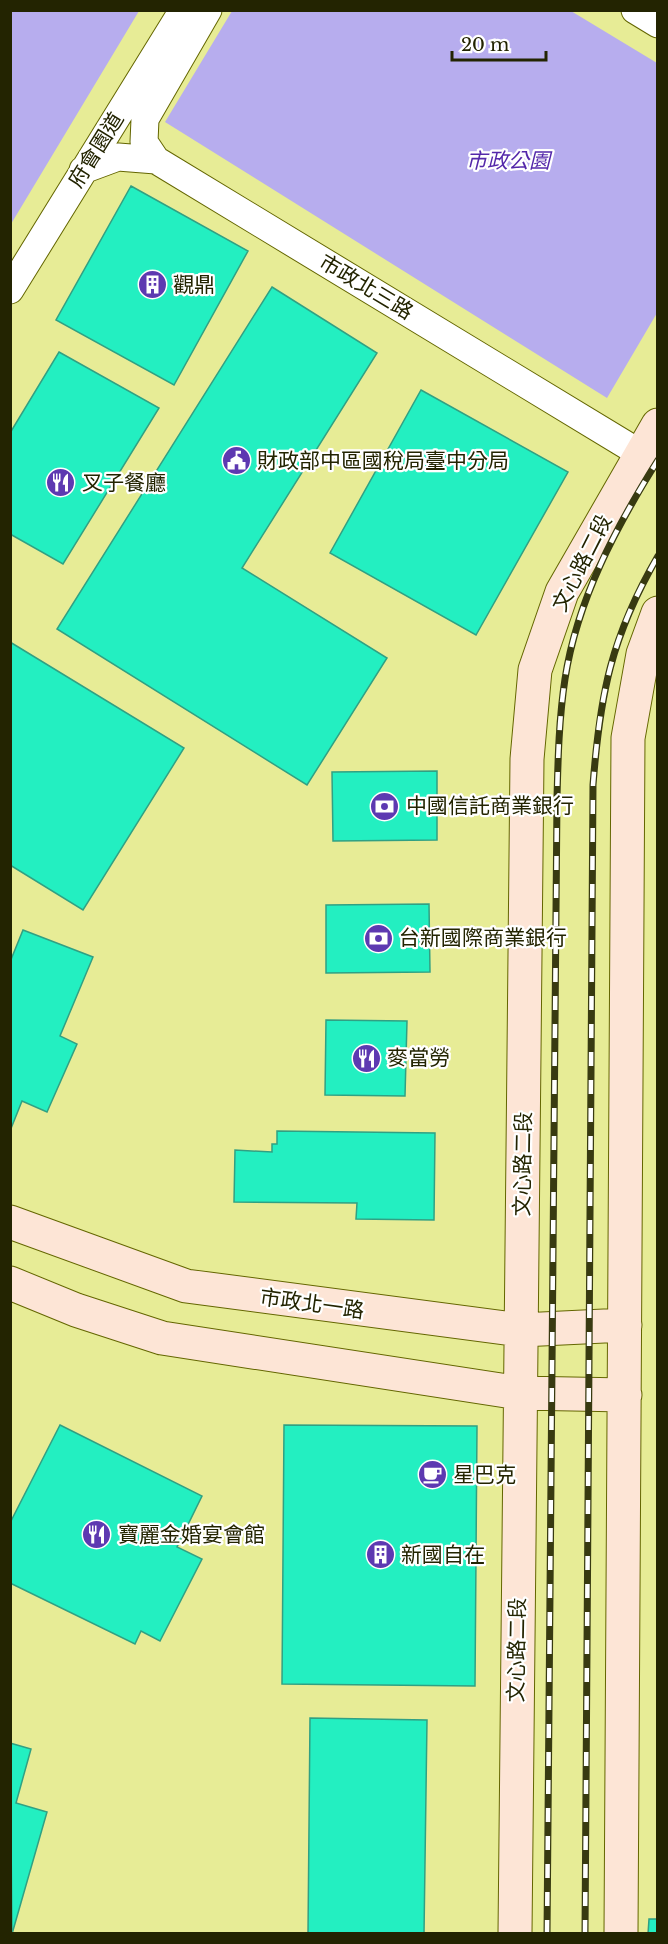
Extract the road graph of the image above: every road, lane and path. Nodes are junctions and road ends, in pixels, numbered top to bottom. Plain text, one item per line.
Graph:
1 (183, 10) edge
2 (208, 10) edge
3 (635, 10) edge
4 (657, 24) edge
5 (156, 160) junction
6 (83, 170) junction
7 (10, 290) edge
8 (657, 425) edge
9 (641, 454) junction
10 (657, 613) edge
11 (650, 658) edge
12 (10, 1222) edge
13 (10, 1283) edge
14 (625, 1324) junction
15 (521, 1330) junction
16 (520, 1393) junction
17 (625, 1395) junction
18 (514, 1934) edge
19 (621, 1934) edge

1 - 6 street, 府會園道
2 - 5 street
3 - 4 street
5 - 6 street, 市政北三路
5 - 9 street, 市政北三路
6 - 7 street, 府會園道
8 - 9 main road, 文心路二段
9 - 15 main road, 文心路二段
10 - 11 main road
11 - 14 main road
12 - 15 main road, 市政北一路
13 - 16 main road
14 - 15 main road, 市政北一路
14 - 17 main road
15 - 16 main road, 文心路二段
16 - 17 main road
16 - 18 main road, 文心路二段
17 - 19 main road

